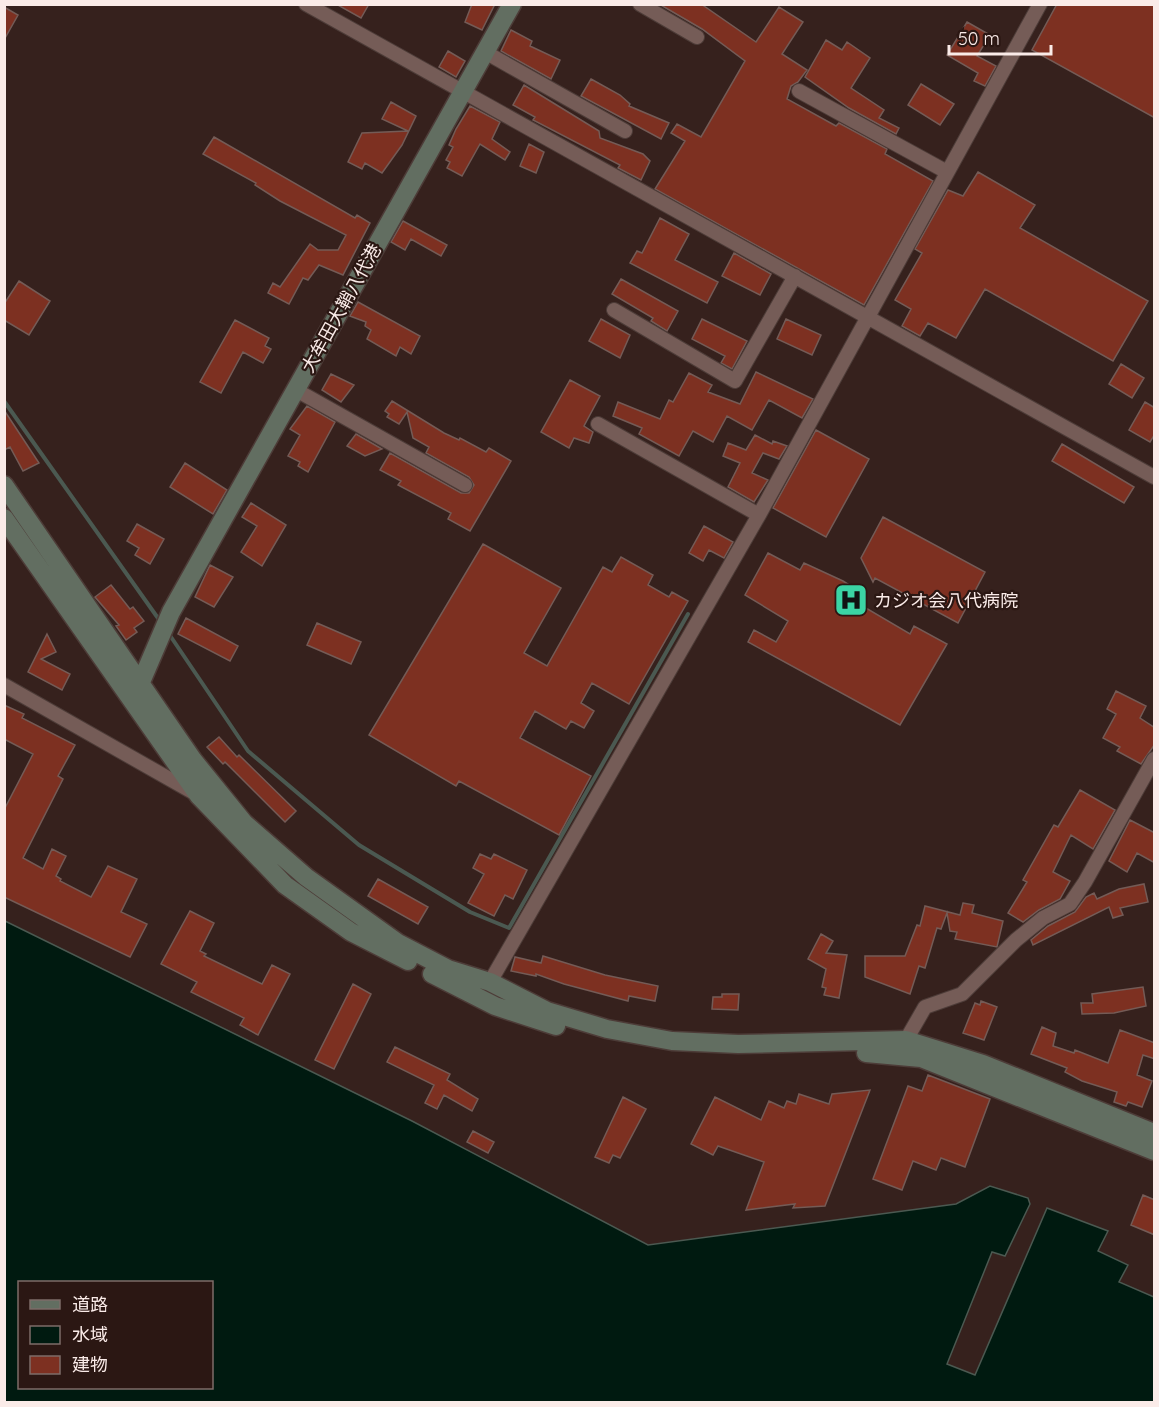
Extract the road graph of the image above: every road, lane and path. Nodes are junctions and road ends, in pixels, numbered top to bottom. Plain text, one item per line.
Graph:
1 (306, 4) edge
2 (512, 4) edge
3 (640, 4) edge
4 (1040, 4) edge
5 (697, 37) dead end
6 (485, 52) junction
7 (463, 90) junction
8 (799, 91) dead end
9 (625, 131) dead end
10 (947, 172) junction
11 (795, 276) junction
12 (614, 310) dead end
13 (867, 316) junction
14 (296, 390) junction
15 (598, 424) dead end
16 (1155, 477) edge
17 (4, 485) edge
18 (465, 485) dead end
19 (759, 515) junction
20 (4, 518) edge
21 (141, 682) junction
22 (4, 685) edge
23 (1155, 759) edge
24 (199, 796) junction
25 (244, 823) junction
26 (490, 982) junction
27 (906, 1040) junction
28 (1155, 1133) edge
29 (1155, 1151) edge

1 - 7 street
2 - 6 street, 大牟田大鞘八代港
3 - 5 street
4 - 10 street
6 - 7 street, 大牟田大鞘八代港
6 - 9 street
7 - 11 street
7 - 14 street, 大牟田大鞘八代港
8 - 10 street
10 - 13 street
11 - 12 street
11 - 13 street
13 - 16 street
13 - 19 street
14 - 18 street
14 - 21 street, 大牟田大鞘八代港
15 - 19 street
17 - 21 street
19 - 26 street
20 - 24 street
21 - 25 street
22 - 24 street
23 - 27 street
24 - 25 street
24 - 29 street
25 - 26 street
26 - 27 street
27 - 28 street

